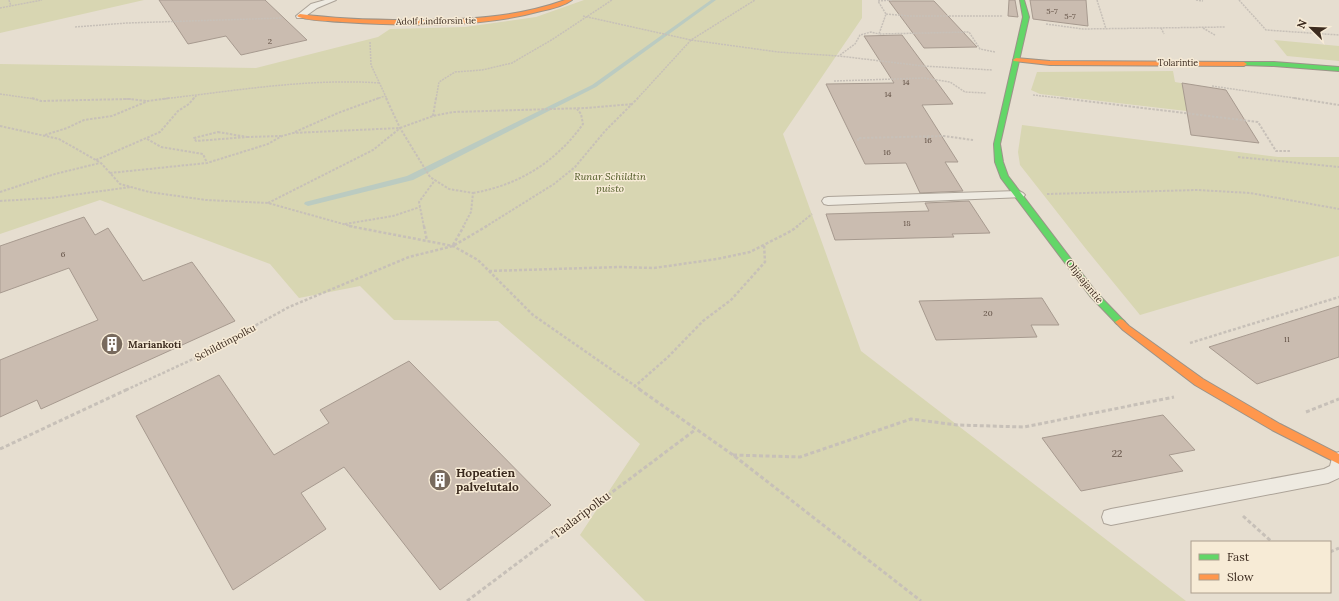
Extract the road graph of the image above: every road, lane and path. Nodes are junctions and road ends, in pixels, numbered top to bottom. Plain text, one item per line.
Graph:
1 (9, 0) edge
2 (42, 0) edge
3 (332, 0) edge
4 (570, 0) edge
5 (612, 0) edge
6 (756, 0) edge
7 (892, 0) edge
8 (1022, 0) edge
9 (1097, 0) edge
10 (1196, 0) edge
11 (1240, 0) edge
12 (320, 1) edge
13 (1203, 1) edge
14 (11, 6) junction
15 (0, 8) edge
16 (549, 8) junction
17 (886, 14) junction
18 (300, 16) junction
19 (588, 17) junction
20 (1026, 17) junction
21 (377, 22) junction
22 (1041, 23) dead end
23 (75, 27) dead end
24 (1225, 27) dead end
25 (1161, 28) junction
26 (1203, 28) junction
27 (1112, 29) junction
28 (1106, 30) junction
29 (1110, 33) dead end
30 (879, 34) junction
31 (1164, 34) dead end
32 (1339, 35) edge
33 (1215, 36) dead end
34 (691, 40) junction
35 (999, 53) dead end
36 (839, 56) junction
37 (1016, 60) junction
38 (1339, 69) edge
39 (994, 70) dead end
40 (905, 79) junction
41 (834, 81) dead end
42 (844, 81) junction
43 (906, 82) dead end
44 (380, 83) junction
45 (846, 84) dead end
46 (1212, 86) dead end
47 (988, 93) dead end
48 (0, 94) edge
49 (1029, 94) dead end
50 (197, 95) junction
51 (385, 96) junction
52 (148, 101) junction
53 (633, 104) junction
54 (1339, 105) edge
55 (576, 108) junction
56 (433, 116) junction
57 (0, 126) edge
58 (400, 128) junction
59 (293, 133) junction
60 (44, 135) junction
61 (282, 136) junction
62 (247, 137) junction
63 (927, 137) junction
64 (146, 139) junction
65 (928, 140) dead end
66 (858, 141) dead end
67 (997, 144) junction
68 (1291, 151) dead end
69 (1238, 157) dead end
70 (95, 161) junction
71 (101, 163) junction
72 (208, 163) junction
73 (1339, 167) edge
74 (110, 173) junction
75 (435, 180) junction
76 (133, 187) junction
77 (0, 192) edge
78 (473, 193) junction
79 (1019, 195) junction
80 (0, 201) edge
81 (828, 201) dead end
82 (268, 203) junction
83 (420, 207) junction
84 (1339, 209) edge
85 (812, 214) dead end
86 (342, 224) junction
87 (427, 241) junction
88 (764, 244) junction
89 (453, 246) junction
90 (488, 271) junction
91 (1339, 297) edge
92 (1160, 354) junction
93 (634, 387) junction
94 (1178, 396) dead end
95 (695, 430) junction
96 (0, 449) edge
97 (732, 455) junction
98 (1339, 458) edge
99 (1221, 496) junction
100 (1111, 517) dead end
101 (1271, 541) edge
102 (467, 601) edge
103 (922, 601) edge

1 - 14 path
2 - 14 path
3 - 12 lane
4 - 16 street, Adolf Lindforsin tie
5 - 19 path
6 - 34 path, Schildtinpolku
7 - 17 path
8 - 20 street, Ohjaajantie
9 - 28 path
10 - 13 path
11 - 32 path
12 - 18 lane
14 - 15 path
16 - 19 path
16 - 21 street, Adolf Lindforsin tie
17 - 20 path
17 - 30 path
18 - 21 street, Adolf Lindforsin tie
18 - 23 path
19 - 34 path
19 - 56 path
20 - 37 street, Ohjaajantie
21 - 44 path
22 - 28 path
24 - 26 path
25 - 26 path
25 - 27 path
25 - 31 path
26 - 33 path
27 - 28 path
27 - 29 path
30 - 35 path
30 - 36 path
34 - 36 path
34 - 53 path, Schildtinpolku
36 - 39 path
37 - 38 street, Tolarintie
37 - 67 street, Ohjaajantie
40 - 42 path
40 - 43 path
40 - 47 path
41 - 42 path
42 - 45 path
44 - 50 path
44 - 51 path
46 - 54 path
48 - 52 path
49 - 68 path
50 - 52 path
50 - 64 path
51 - 58 path
51 - 59 path
52 - 60 path
53 - 55 path
53 - 89 path, Schildtinpolku
55 - 56 path
55 - 78 path
56 - 58 path
57 - 60 path
58 - 59 path
58 - 75 path
58 - 82 path
59 - 61 path
60 - 70 path
61 - 62 path
61 - 72 path
62 - 62 path
63 - 65 path
63 - 66 path
63 - 67 path
64 - 70 path
64 - 72 path
67 - 79 street, Ohjaajantie
69 - 73 path
70 - 71 path
71 - 74 path
71 - 77 path
72 - 74 path
74 - 76 path
75 - 78 path
75 - 83 path
76 - 80 path
76 - 82 path
78 - 89 path
79 - 81 lane
79 - 84 path
79 - 92 street, Ohjaajantie
82 - 86 path
83 - 86 path
83 - 87 path
85 - 88 path
86 - 87 path
87 - 89 path
88 - 90 path
88 - 93 path
89 - 90 path
89 - 96 path, Schildtinpolku
90 - 93 path
91 - 92 path
92 - 98 street, Ohjaajantie
93 - 95 path
94 - 97 path
95 - 97 path
95 - 102 path, Taalaripolku
97 - 103 path
98 - 99 lane
99 - 100 lane
99 - 101 path

